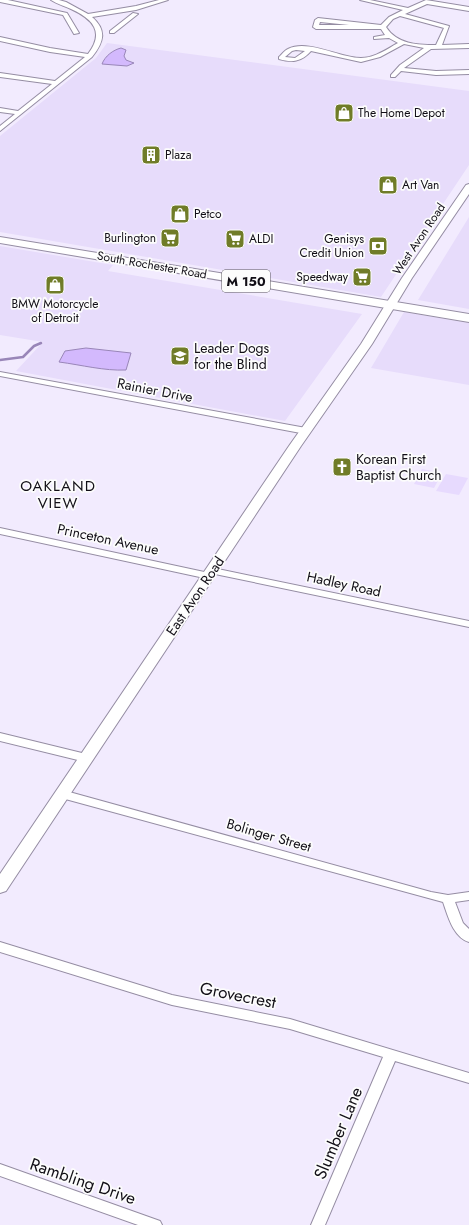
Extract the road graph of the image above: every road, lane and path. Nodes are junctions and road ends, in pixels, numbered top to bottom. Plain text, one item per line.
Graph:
1 (0, 0) edge
2 (54, 0) edge
3 (165, 0) edge
4 (363, 0) edge
5 (455, 0) edge
6 (428, 1) edge
7 (448, 6) junction
8 (469, 9) edge
9 (408, 10) junction
10 (81, 11) junction
11 (65, 14) junction
12 (135, 14) dead end
13 (399, 14) junction
14 (88, 16) junction
15 (370, 26) junction
16 (383, 27) junction
17 (112, 32) dead end
18 (76, 33) dead end
19 (390, 36) junction
20 (376, 38) dead end
21 (0, 39) edge
22 (404, 42) junction
23 (469, 46) edge
24 (430, 47) junction
25 (438, 47) junction
26 (309, 50) dead end
27 (90, 56) junction
28 (400, 69) junction
29 (469, 72) edge
30 (0, 75) edge
31 (393, 76) dead end
32 (56, 83) junction
33 (0, 110) edge
34 (20, 113) junction
35 (0, 129) edge
36 (469, 187) edge
37 (0, 240) edge
38 (391, 305) junction
39 (469, 318) edge
40 (0, 374) edge
41 (306, 431) junction
42 (0, 531) edge
43 (211, 573) junction
44 (469, 624) edge
45 (0, 738) edge
46 (86, 758) junction
47 (62, 794) junction
48 (0, 886) edge
49 (469, 896) edge
50 (448, 899) junction
51 (469, 937) edge
52 (0, 947) edge
53 (391, 1054) junction
54 (469, 1078) edge
55 (0, 1170) edge
56 (155, 1225) edge
57 (318, 1225) edge

1 - 11 street
2 - 10 street
3 - 14 street
4 - 9 street
5 - 7 street
6 - 7 street
6 - 9 street
7 - 8 street
9 - 13 street
10 - 11 street
10 - 14 street
11 - 18 street
12 - 17 street
13 - 16 street
13 - 25 street
14 - 27 street
15 - 15 street
15 - 16 street
16 - 19 street
19 - 20 street
19 - 22 street
21 - 27 street
22 - 24 street
22 - 26 street
23 - 25 street
24 - 25 street
24 - 28 street
27 - 32 street
28 - 29 street
28 - 31 street
30 - 32 street
32 - 34 street
33 - 34 street
34 - 35 street
36 - 38 main road, West Avon Road
37 - 38 main road, South Rochester Road / M 150
38 - 39 main road, South Rochester Road / M 150
38 - 41 main road, East Avon Road
40 - 41 street, Rainier Drive
41 - 43 main road, East Avon Road
42 - 43 street, Princeton Avenue
43 - 44 street, Hadley Road
43 - 46 main road, East Avon Road
45 - 46 street
46 - 47 main road, East Avon Road
47 - 48 main road, East Avon Road
47 - 50 street, Bolinger Street
49 - 50 street, Bolinger Street
50 - 51 street
52 - 53 street, Grovecrest
53 - 54 street, Grovecrest
53 - 57 street, Slumber Lane
55 - 56 street, Rambling Drive

